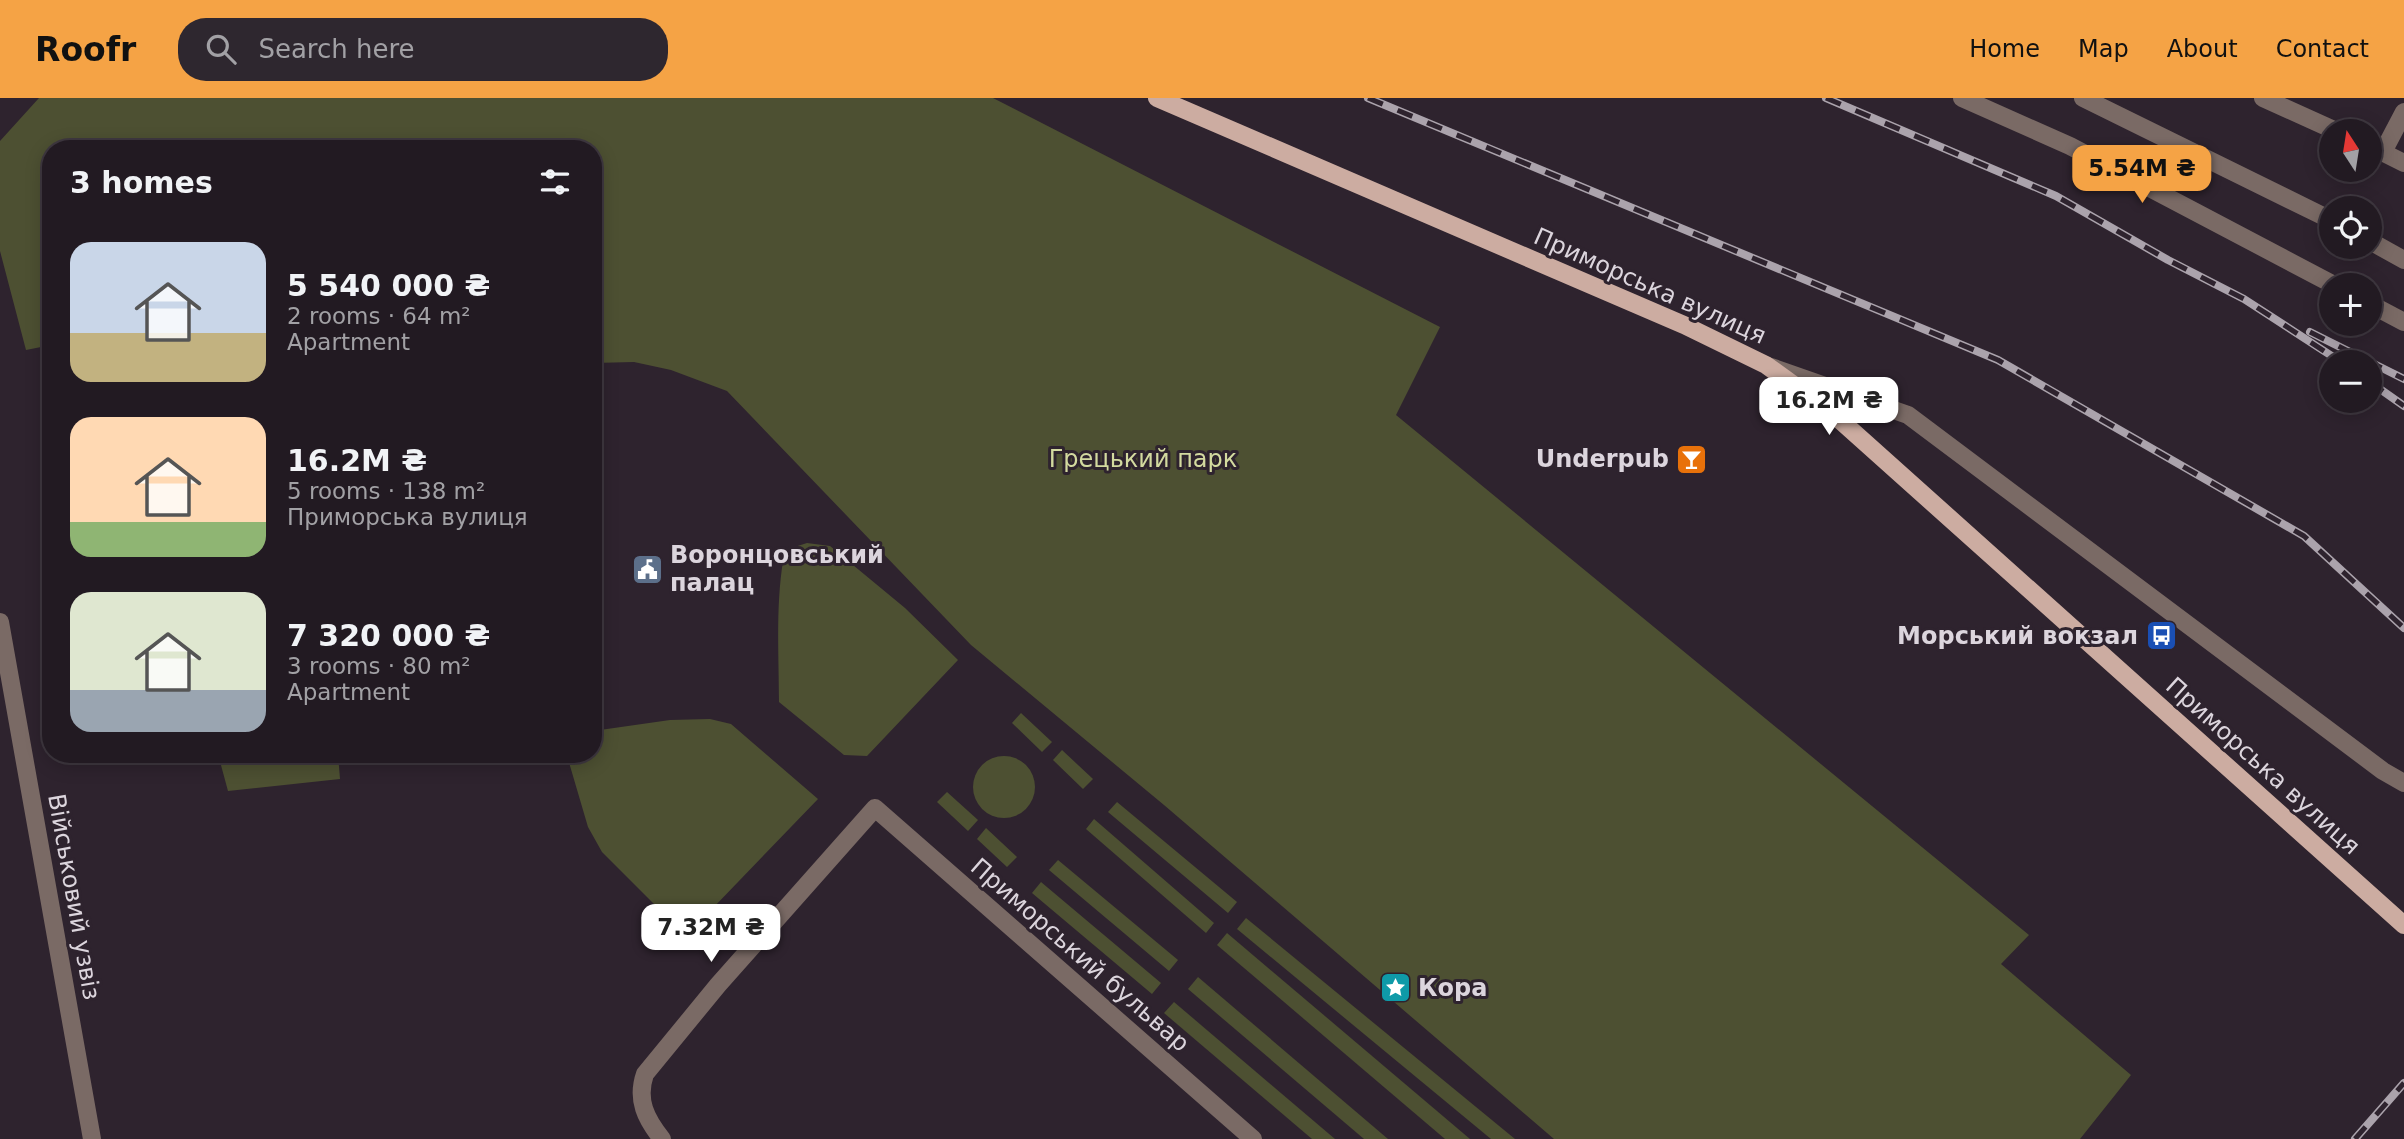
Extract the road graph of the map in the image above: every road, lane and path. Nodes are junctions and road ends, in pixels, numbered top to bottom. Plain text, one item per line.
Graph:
1 (1157, 98) edge
2 (1962, 98) edge
3 (2083, 98) edge
4 (2263, 98) edge
5 (2404, 111) edge
6 (2319, 123) edge
7 (2382, 141) edge
8 (2382, 152) edge
9 (2404, 163) edge
10 (2319, 214) edge
11 (2382, 248) edge
12 (2404, 260) edge
13 (2319, 277) edge
14 (2382, 310) edge
15 (2404, 322) edge
16 (1766, 365) junction
17 (0, 622) edge
18 (2404, 783) edge
19 (2404, 925) edge
20 (92, 1139) edge
21 (662, 1139) edge
22 (1253, 1139) edge

1 - 16 main road, Приморська вулиця
2 - 13 street
3 - 10 street
4 - 6 street
5 - 7 street
8 - 9 street
11 - 12 street
14 - 15 street
16 - 18 street
16 - 19 main road, Приморська вулиця
17 - 20 street, Військовий узвіз
21 - 22 street, Приморський бульвар

